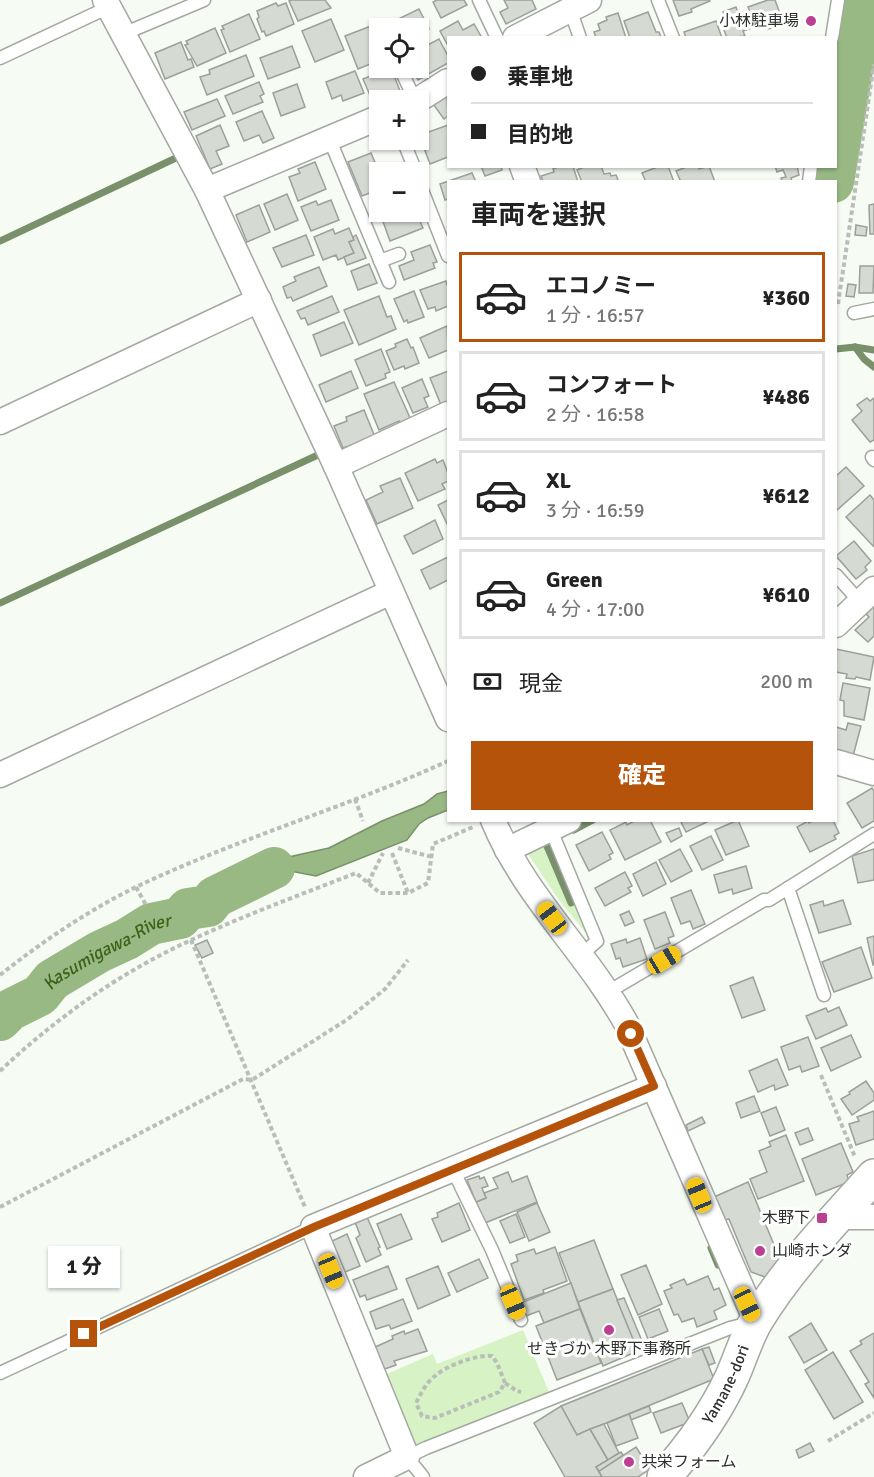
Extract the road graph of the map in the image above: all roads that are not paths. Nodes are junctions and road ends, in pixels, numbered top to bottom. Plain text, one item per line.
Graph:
1 (204, 0) edge
2 (479, 0) edge
3 (658, 0) edge
4 (838, 0) edge
5 (107, 3) edge
6 (582, 3) edge
7 (123, 34) junction
8 (496, 36) edge
9 (519, 36) edge
10 (580, 36) edge
11 (672, 36) edge
12 (832, 36) edge
13 (0, 58) edge
14 (447, 82) edge
15 (429, 93) edge
16 (369, 122) edge
17 (329, 138) junction
18 (207, 190) junction
19 (429, 208) edge
20 (447, 253) edge
21 (399, 254) dead end
22 (380, 261) junction
23 (389, 282) dead end
24 (259, 300) junction
25 (874, 309) edge
26 (854, 313) dead end
27 (447, 414) edge
28 (0, 422) edge
29 (336, 465) junction
30 (837, 576) edge
31 (391, 592) junction
32 (867, 596) edge
33 (837, 624) edge
34 (447, 715) edge
35 (837, 762) edge
36 (874, 773) edge
37 (0, 775) edge
38 (494, 822) edge
39 (560, 825) edge
40 (874, 834) edge
41 (507, 850) junction
42 (788, 888) junction
43 (581, 955) junction
44 (608, 992) junction
45 (824, 995) dead end
46 (654, 1086) junction
47 (865, 1168) edge
48 (453, 1170) junction
49 (838, 1217) junction
50 (874, 1217) edge
51 (314, 1227) junction
52 (520, 1320) dead end
53 (756, 1321) junction
54 (0, 1373) edge
55 (407, 1457) junction
56 (676, 1470) edge
57 (366, 1477) edge
58 (423, 1477) edge

1 - 7 lane
2 - 8 lane
3 - 11 lane
4 - 12 lane
5 - 7 street
5 - 13 lane
6 - 9 street
6 - 10 lane
7 - 18 street
14 - 15 street
16 - 17 street
17 - 18 street
17 - 22 lane
18 - 24 street
19 - 20 lane
21 - 22 lane
22 - 23 lane
24 - 28 street
24 - 29 street
25 - 26 lane
27 - 29 street
29 - 31 street
30 - 32 lane
31 - 34 street
31 - 37 street
32 - 33 street
35 - 36 street
38 - 41 street
39 - 41 street
39 - 43 lane
40 - 42 lane
41 - 43 street
42 - 44 lane
42 - 45 lane
43 - 44 street
44 - 46 street
46 - 48 street
46 - 53 street
47 - 49 street, Yamane-dori
48 - 51 street
48 - 52 lane
49 - 50 street
49 - 53 street, Yamane-dori
51 - 54 lane
51 - 55 street
53 - 55 lane
53 - 56 street, Yamane-dori
55 - 57 street
55 - 58 lane

